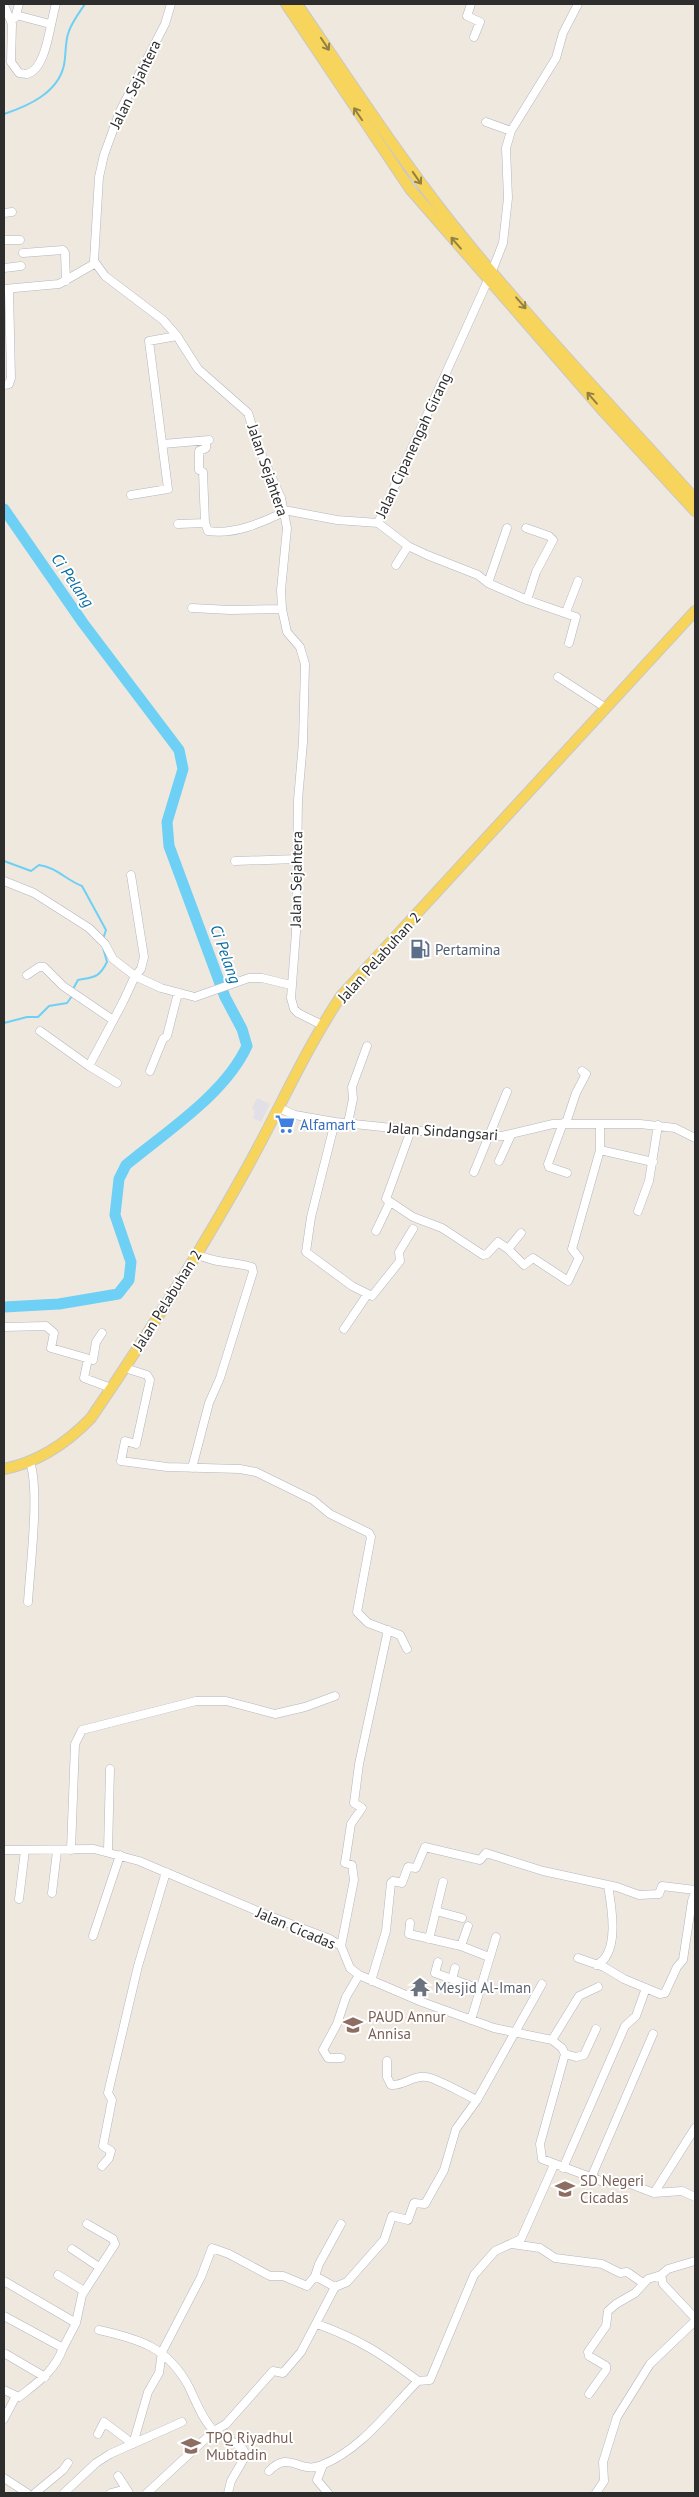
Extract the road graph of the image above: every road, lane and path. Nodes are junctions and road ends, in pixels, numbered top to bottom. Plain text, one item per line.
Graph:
1 (19, 4) edge
2 (56, 4) edge
3 (171, 4) edge
4 (286, 4) edge
5 (298, 4) edge
6 (471, 4) edge
7 (578, 4) edge
8 (4, 5) edge
9 (16, 14) junction
10 (12, 24) junction
11 (50, 24) junction
12 (474, 37) dead end
13 (486, 122) dead end
14 (511, 131) junction
15 (12, 212) dead end
16 (4, 213) edge
17 (4, 240) edge
18 (20, 240) dead end
19 (23, 253) dead end
20 (94, 264) junction
21 (21, 266) dead end
22 (4, 268) edge
23 (490, 275) junction
24 (66, 281) junction
25 (6, 289) edge
26 (177, 336) junction
27 (4, 385) edge
28 (607, 409) junction
29 (163, 444) junction
30 (131, 495) dead end
31 (695, 499) edge
32 (284, 511) junction
33 (695, 511) edge
34 (205, 523) junction
35 (178, 524) dead end
36 (378, 524) junction
37 (507, 528) dead end
38 (526, 528) dead end
39 (408, 546) junction
40 (396, 565) dead end
41 (578, 581) dead end
42 (488, 583) junction
43 (527, 600) junction
44 (192, 608) dead end
45 (282, 609) junction
46 (695, 611) edge
47 (566, 612) junction
48 (569, 643) dead end
49 (558, 677) dead end
50 (606, 708) junction
51 (296, 859) junction
52 (235, 861) dead end
53 (131, 874) dead end
54 (4, 881) edge
55 (27, 975) dead end
56 (134, 976) junction
57 (291, 985) junction
58 (178, 993) junction
59 (113, 1020) junction
60 (322, 1025) junction
61 (40, 1031) dead end
62 (367, 1046) dead end
63 (89, 1066) junction
64 (150, 1071) dead end
65 (582, 1071) dead end
66 (116, 1083) dead end
67 (507, 1092) dead end
68 (278, 1108) junction
69 (335, 1122) junction
70 (348, 1123) junction
71 (564, 1123) junction
72 (600, 1124) junction
73 (658, 1125) junction
74 (411, 1130) junction
75 (511, 1134) junction
76 (488, 1135) junction
77 (695, 1138) edge
78 (600, 1150) junction
79 (500, 1161) dead end
80 (653, 1162) junction
81 (474, 1172) dead end
82 (567, 1173) dead end
83 (390, 1202) junction
84 (638, 1211) dead end
85 (413, 1229) dead end
86 (376, 1231) dead end
87 (521, 1233) dead end
88 (508, 1249) junction
89 (196, 1254) junction
90 (367, 1295) junction
91 (4, 1327) edge
92 (344, 1329) dead end
93 (102, 1333) dead end
94 (88, 1359) junction
95 (125, 1368) junction
96 (111, 1388) junction
97 (30, 1462) junction
98 (192, 1468) junction
99 (4, 1469) edge
100 (28, 1602) dead end
101 (388, 1630) junction
102 (407, 1649) dead end
103 (335, 1696) dead end
104 (110, 1769) dead end
105 (4, 1850) edge
106 (25, 1850) junction
107 (71, 1850) junction
108 (57, 1851) junction
109 (108, 1851) junction
110 (120, 1855) junction
111 (166, 1872) junction
112 (443, 1882) dead end
113 (608, 1886) junction
114 (695, 1891) edge
115 (52, 1893) dead end
116 (19, 1899) dead end
117 (436, 1910) junction
118 (462, 1918) dead end
119 (410, 1923) dead end
120 (468, 1926) dead end
121 (93, 1936) dead end
122 (496, 1937) dead end
123 (429, 1939) junction
124 (341, 1946) junction
125 (460, 1946) junction
126 (489, 1958) junction
127 (578, 1958) dead end
128 (438, 1962) dead end
129 (596, 1965) junction
130 (455, 1968) dead end
131 (359, 1975) junction
132 (452, 1979) junction
133 (371, 1981) junction
134 (542, 1984) dead end
135 (598, 1987) dead end
136 (646, 1988) junction
137 (480, 1989) junction
138 (471, 2020) junction
139 (596, 2029) dead end
140 (516, 2034) junction
141 (654, 2034) dead end
142 (552, 2040) junction
143 (565, 2054) junction
144 (341, 2058) dead end
145 (387, 2061) dead end
146 (477, 2100) junction
147 (695, 2128) edge
148 (554, 2164) junction
149 (102, 2166) dead end
150 (563, 2168) junction
151 (591, 2178) junction
152 (654, 2193) junction
153 (695, 2196) edge
154 (87, 2224) dead end
155 (341, 2224) dead end
156 (510, 2244) junction
157 (72, 2250) dead end
158 (695, 2261) edge
159 (99, 2267) junction
160 (58, 2275) dead end
161 (661, 2275) junction
162 (315, 2276) junction
163 (4, 2281) edge
164 (643, 2283) junction
165 (335, 2287) junction
166 (84, 2292) junction
167 (4, 2316) edge
168 (695, 2319) edge
169 (76, 2323) junction
170 (317, 2324) junction
171 (98, 2330) dead end
172 (63, 2348) junction
173 (162, 2352) junction
174 (4, 2353) edge
175 (45, 2378) junction
176 (418, 2381) junction
177 (4, 2390) edge
178 (589, 2394) dead end
179 (16, 2396) junction
180 (4, 2419) edge
181 (182, 2422) dead end
182 (214, 2431) junction
183 (98, 2434) dead end
184 (133, 2444) junction
185 (68, 2463) dead end
186 (323, 2465) junction
187 (269, 2471) dead end
188 (118, 2476) dead end
189 (4, 2478) edge
190 (127, 2491) edge
191 (151, 2491) edge
192 (27, 2493) edge
193 (35, 2493) edge
194 (64, 2493) edge
195 (111, 2493) edge
196 (228, 2493) edge
197 (328, 2493) edge
198 (596, 2493) edge

1 - 9 street
2 - 11 street
3 - 20 street, Jalan Sejahtera
23 -> 4 main road
5 -> 23 main road
6 - 12 street
7 - 14 street, Jalan Cipanengah Girang
8 - 10 street
9 - 10 street
9 - 11 street
10 - 11 street
13 - 14 street
14 - 23 street, Jalan Cipanengah Girang
15 - 16 street
17 - 18 street
19 - 24 street
20 - 24 street
20 - 26 street, Jalan Sejahtera
21 - 22 street
23 - 28 main road
23 - 36 street, Jalan Cipanengah Girang
24 - 25 street
25 - 27 street
26 - 29 street
26 - 32 street, Jalan Sejahtera
28 - 31 main road
28 - 33 main road
29 - 30 street
29 - 34 street
32 - 34 street
32 - 36 street, Jalan Cipanengah Girang
32 - 45 street, Jalan Sejahtera
34 - 35 street
36 - 39 street
37 - 42 street
38 - 43 street
39 - 40 street
39 - 42 street
41 - 47 street
42 - 43 street
43 - 47 street
44 - 45 street
45 - 51 street, Jalan Sejahtera
46 - 50 main road, Jalan Pelabuhan 2
47 - 48 street
49 - 50 street
50 - 60 main road, Jalan Pelabuhan 2
51 - 52 street
51 - 57 street, Jalan Sejahtera
53 - 56 street
54 - 56 street
55 - 59 street
56 - 58 street
56 - 59 street
57 - 58 street
57 - 60 street, Jalan Sejahtera
58 - 64 street
59 - 63 street
60 - 68 main road, Jalan Pelabuhan 2
61 - 63 street
62 - 70 street
63 - 66 street
65 - 71 street
67 - 76 street
68 - 69 street, Jalan Sindangsari
68 - 89 main road, Jalan Pelabuhan 2
69 - 70 street, Jalan Sindangsari
69 - 90 street
70 - 74 street, Jalan Sindangsari
71 - 72 street, Jalan Sindangsari
71 - 75 street, Jalan Sindangsari
71 - 82 street
72 - 73 street, Jalan Sindangsari
72 - 78 street
73 - 77 street, Jalan Sindangsari
73 - 80 street
74 - 76 street, Jalan Sindangsari
74 - 83 street
75 - 76 street, Jalan Sindangsari
75 - 79 street
76 - 81 street
78 - 80 street
78 - 88 street
80 - 84 street
83 - 86 street
83 - 88 street
85 - 90 street
87 - 88 street
89 - 95 main road, Jalan Pelabuhan 2
89 - 98 street
90 - 92 street
91 - 94 street
93 - 94 street
94 - 96 street
95 - 96 main road, Jalan Pelabuhan 2
95 - 98 street
96 - 97 main road, Jalan Pelabuhan 2
97 - 99 main road, Jalan Pelabuhan 2
97 - 100 street
98 - 101 street
101 - 102 street
101 - 124 street
103 - 107 street
104 - 109 street
105 - 106 street, Jalan Cicadas
106 - 108 street, Jalan Cicadas
106 - 116 street
107 - 108 street, Jalan Cicadas
107 - 109 street, Jalan Cicadas
108 - 115 street
109 - 110 street, Jalan Cicadas
110 - 111 street, Jalan Cicadas
110 - 121 street
111 - 124 street, Jalan Cicadas
111 - 149 street
112 - 117 street
113 - 114 street
113 - 129 street
113 - 133 street
114 - 136 street
117 - 118 street
117 - 123 street
119 - 123 street
120 - 125 street
122 - 126 street
123 - 125 street
124 - 131 street, Jalan Cicadas
125 - 126 street
126 - 137 street
127 - 129 street
128 - 132 street
129 - 136 street
130 - 132 street
131 - 133 street, Jalan Cicadas
131 - 144 street
132 - 137 street
133 - 138 street, Jalan Cicadas
134 - 140 street
135 - 142 street
136 - 150 street
137 - 138 street
138 - 140 street, Jalan Cicadas
139 - 143 street
140 - 142 street, Jalan Cicadas
140 - 146 street
141 - 151 street
142 - 143 street
143 - 148 street
145 - 146 street
146 - 165 street
147 - 152 street
148 - 150 street
148 - 156 street
150 - 151 street
151 - 152 street
152 - 153 street
154 - 159 street
155 - 162 street
156 - 164 street
156 - 176 street
157 - 159 street
158 - 161 street
159 - 166 street
160 - 166 street
161 - 164 street
161 - 168 street
162 - 165 street
162 - 173 street
163 - 169 street
164 - 178 street
165 - 170 street
166 - 169 street
167 - 172 street
168 - 198 street
169 - 172 street
170 - 176 street
170 - 182 street
171 - 173 street
172 - 175 street
173 - 182 street
173 - 184 street
174 - 175 street
175 - 179 street
176 - 186 street
177 - 179 street
179 - 180 street
181 - 184 street
182 - 191 street
182 - 196 street
183 - 184 street
184 - 194 street
185 - 193 street
186 - 187 street
186 - 197 street
188 - 190 street
189 - 192 street
190 - 195 street

